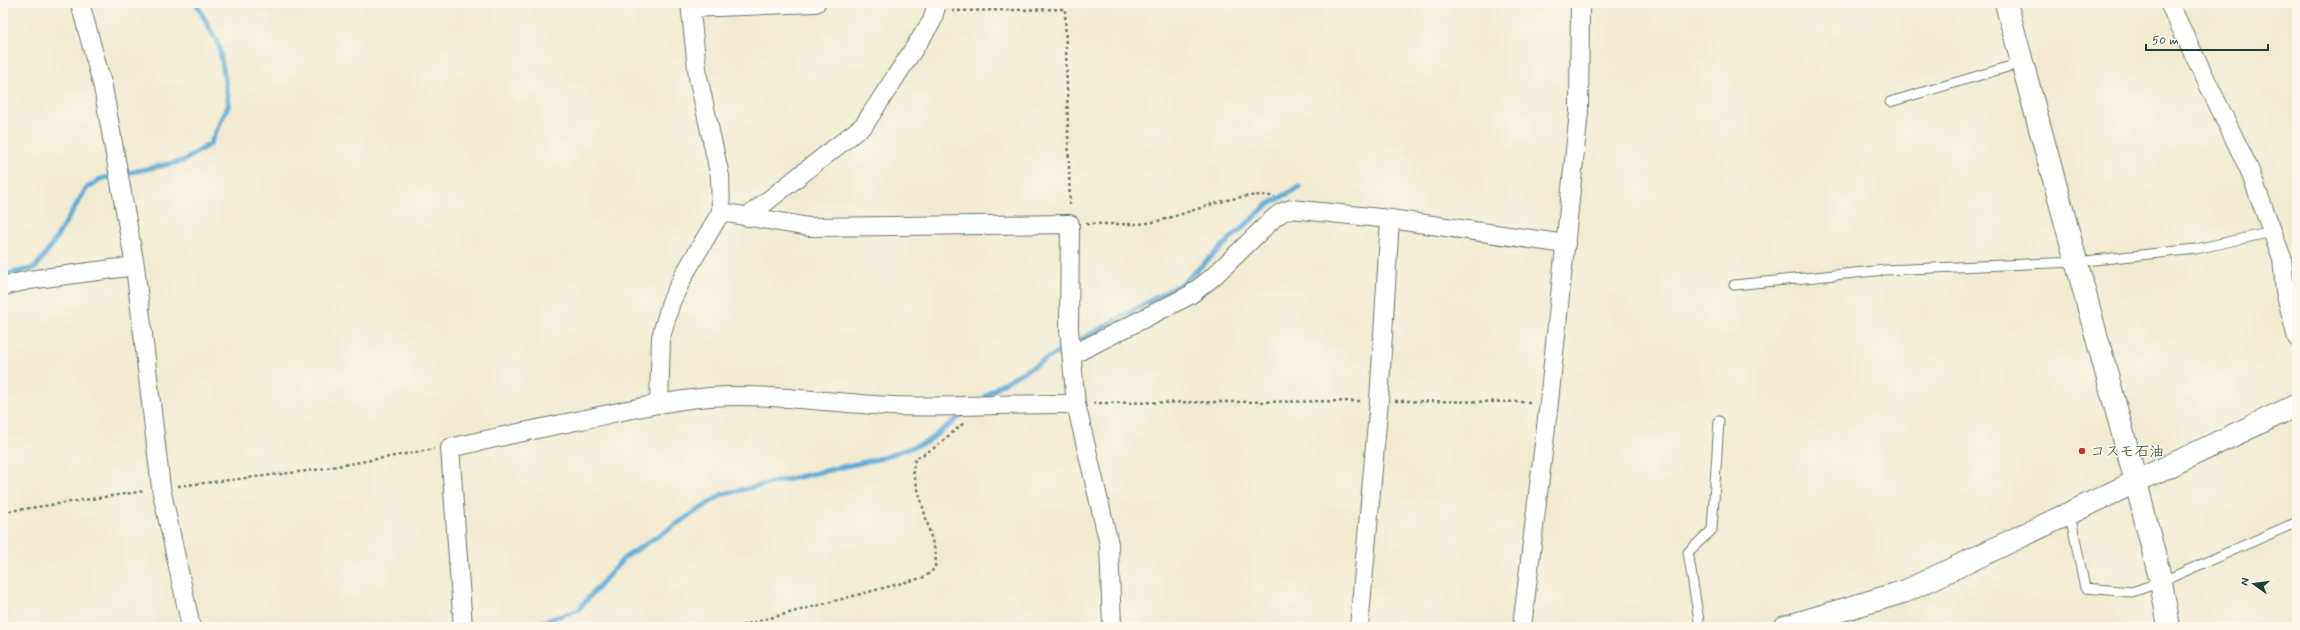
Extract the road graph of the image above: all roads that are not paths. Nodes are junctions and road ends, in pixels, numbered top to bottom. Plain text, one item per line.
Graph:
1 (80, 3) edge
2 (816, 3) edge
3 (1580, 3) edge
4 (2006, 3) edge
5 (2169, 3) edge
6 (691, 6) edge
7 (936, 7) edge
8 (2021, 63) junction
9 (1890, 102) dead end
10 (721, 212) junction
11 (747, 217) junction
12 (1390, 219) junction
13 (2272, 232) junction
14 (1566, 244) junction
15 (2076, 262) junction
16 (135, 266) junction
17 (1734, 285) dead end
18 (3, 286) edge
19 (2297, 338) edge
20 (1072, 355) junction
21 (659, 404) junction
22 (1076, 404) junction
23 (2297, 405) edge
24 (1719, 421) dead end
25 (2136, 482) junction
26 (2070, 513) junction
27 (2297, 522) edge
28 (2161, 582) junction
29 (191, 627) edge
30 (463, 627) edge
31 (1112, 627) edge
32 (1360, 627) edge
33 (1522, 627) edge
34 (1700, 627) edge
35 (1785, 627) edge
36 (2169, 627) edge

1 - 16 street
2 - 6 street
3 - 14 street
4 - 8 street
5 - 13 street
6 - 10 street
7 - 11 street
8 - 9 lane
8 - 15 street
10 - 11 street
10 - 21 street
11 - 20 street
12 - 14 street
12 - 20 street
12 - 32 street
13 - 15 lane
13 - 19 street
14 - 33 street
15 - 17 lane
15 - 25 street
16 - 18 street
16 - 29 street
20 - 22 street
21 - 22 street
21 - 30 street
22 - 31 street
23 - 25 street
24 - 34 lane
25 - 26 street
25 - 28 street
26 - 28 lane
26 - 35 street
27 - 28 lane
28 - 36 street

